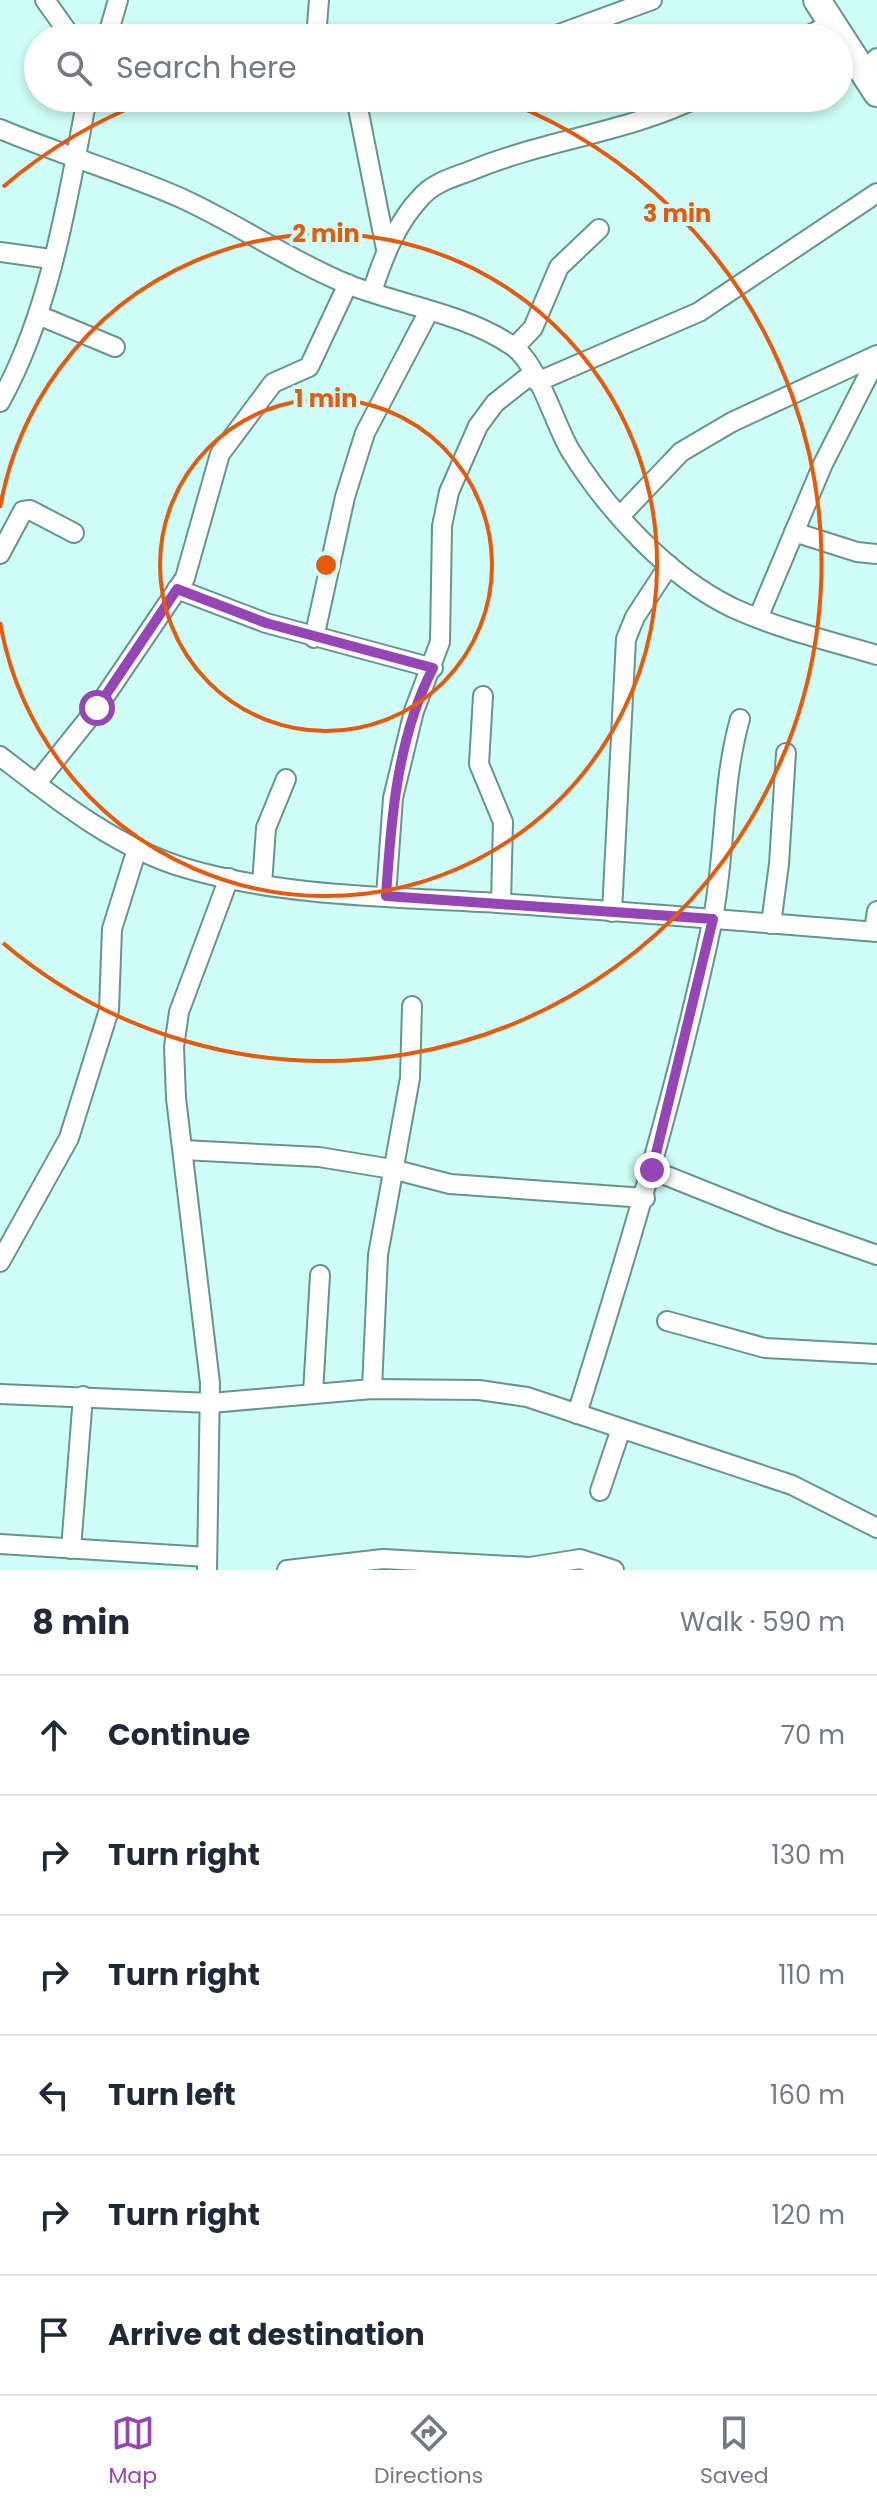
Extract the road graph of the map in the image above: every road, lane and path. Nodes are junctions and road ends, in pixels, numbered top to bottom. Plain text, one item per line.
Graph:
1 (45, 0) edge
2 (118, 0) edge
3 (319, 0) edge
4 (652, 0) edge
5 (817, 0) edge
6 (834, 12) edge
7 (62, 24) edge
8 (111, 24) edge
9 (317, 24) edge
10 (586, 24) edge
11 (853, 34) edge
12 (853, 48) edge
13 (876, 61) edge
14 (877, 93) edge
15 (84, 112) edge
16 (359, 112) edge
17 (667, 112) edge
18 (0, 129) edge
19 (75, 160) junction
20 (877, 193) edge
21 (599, 229) dead end
22 (386, 249) junction
23 (0, 252) edge
24 (51, 259) junction
25 (348, 284) junction
26 (372, 292) junction
27 (429, 311) junction
28 (38, 315) junction
29 (115, 347) dead end
30 (515, 347) junction
31 (877, 357) edge
32 (0, 362) edge
33 (18, 369) junction
34 (535, 377) junction
35 (0, 402) edge
36 (621, 515) junction
37 (794, 532) junction
38 (74, 533) dead end
39 (0, 554) edge
40 (877, 554) edge
41 (669, 565) junction
42 (177, 589) junction
43 (758, 618) junction
44 (314, 638) junction
45 (877, 655) edge
46 (433, 668) junction
47 (483, 696) dead end
48 (740, 719) dead end
49 (786, 753) dead end
50 (0, 756) edge
51 (286, 779) dead end
52 (36, 784) junction
53 (137, 849) junction
54 (229, 878) junction
55 (262, 884) junction
56 (386, 896) junction
57 (501, 903) junction
58 (877, 911) edge
59 (612, 912) junction
60 (713, 919) junction
61 (771, 924) junction
62 (876, 932) edge
63 (412, 1006) dead end
64 (183, 1150) junction
65 (392, 1169) junction
66 (652, 1170) junction
67 (645, 1198) junction
68 (877, 1255) edge
69 (0, 1262) edge
70 (320, 1275) dead end
71 (667, 1321) dead end
72 (877, 1354) edge
73 (372, 1389) junction
74 (313, 1393) junction
75 (0, 1394) edge
76 (83, 1396) junction
77 (211, 1403) junction
78 (577, 1414) junction
79 (621, 1429) junction
80 (600, 1491) dead end
81 (877, 1528) edge
82 (0, 1544) edge
83 (71, 1549) junction
84 (207, 1563) edge
85 (547, 1568) edge
86 (287, 1570) edge
87 (614, 1570) edge

1 - 7 street
2 - 8 street
3 - 9 street
4 - 10 street
5 - 6 highway
11 - 13 highway
12 - 14 highway
15 - 19 street
16 - 22 street
17 - 22 street
18 - 19 street
19 - 24 street
19 - 25 street
20 - 34 street
21 - 30 street
22 - 26 street
23 - 24 street
24 - 28 street
25 - 26 street
25 - 42 street
26 - 27 street
27 - 30 street
27 - 44 street
28 - 29 street
28 - 33 street
30 - 34 street
31 - 36 street
31 - 37 street
32 - 33 street
33 - 35 street
34 - 36 street
34 - 46 street
36 - 41 street
37 - 40 street
37 - 43 street
38 - 39 street
41 - 43 street
41 - 59 street
42 - 44 street
42 - 52 street
43 - 45 street
44 - 46 street
46 - 56 street
47 - 57 street
48 - 60 street
49 - 61 street
50 - 52 street
51 - 55 street
52 - 53 street
53 - 54 street
53 - 69 street
54 - 55 street
54 - 64 street
55 - 56 street
56 - 57 street
57 - 59 street
58 - 62 street
59 - 60 street
60 - 61 street
60 - 66 street
61 - 62 street
63 - 65 street
64 - 65 street
64 - 77 street
65 - 67 street
65 - 73 street
66 - 67 street
66 - 68 street
67 - 78 street
70 - 74 street
71 - 72 street
73 - 74 street
73 - 78 street
74 - 77 street
75 - 76 street
76 - 77 street
76 - 83 street
77 - 84 street
78 - 79 street
79 - 80 street
79 - 81 street
82 - 83 street
83 - 84 street
85 - 86 street
85 - 87 street

